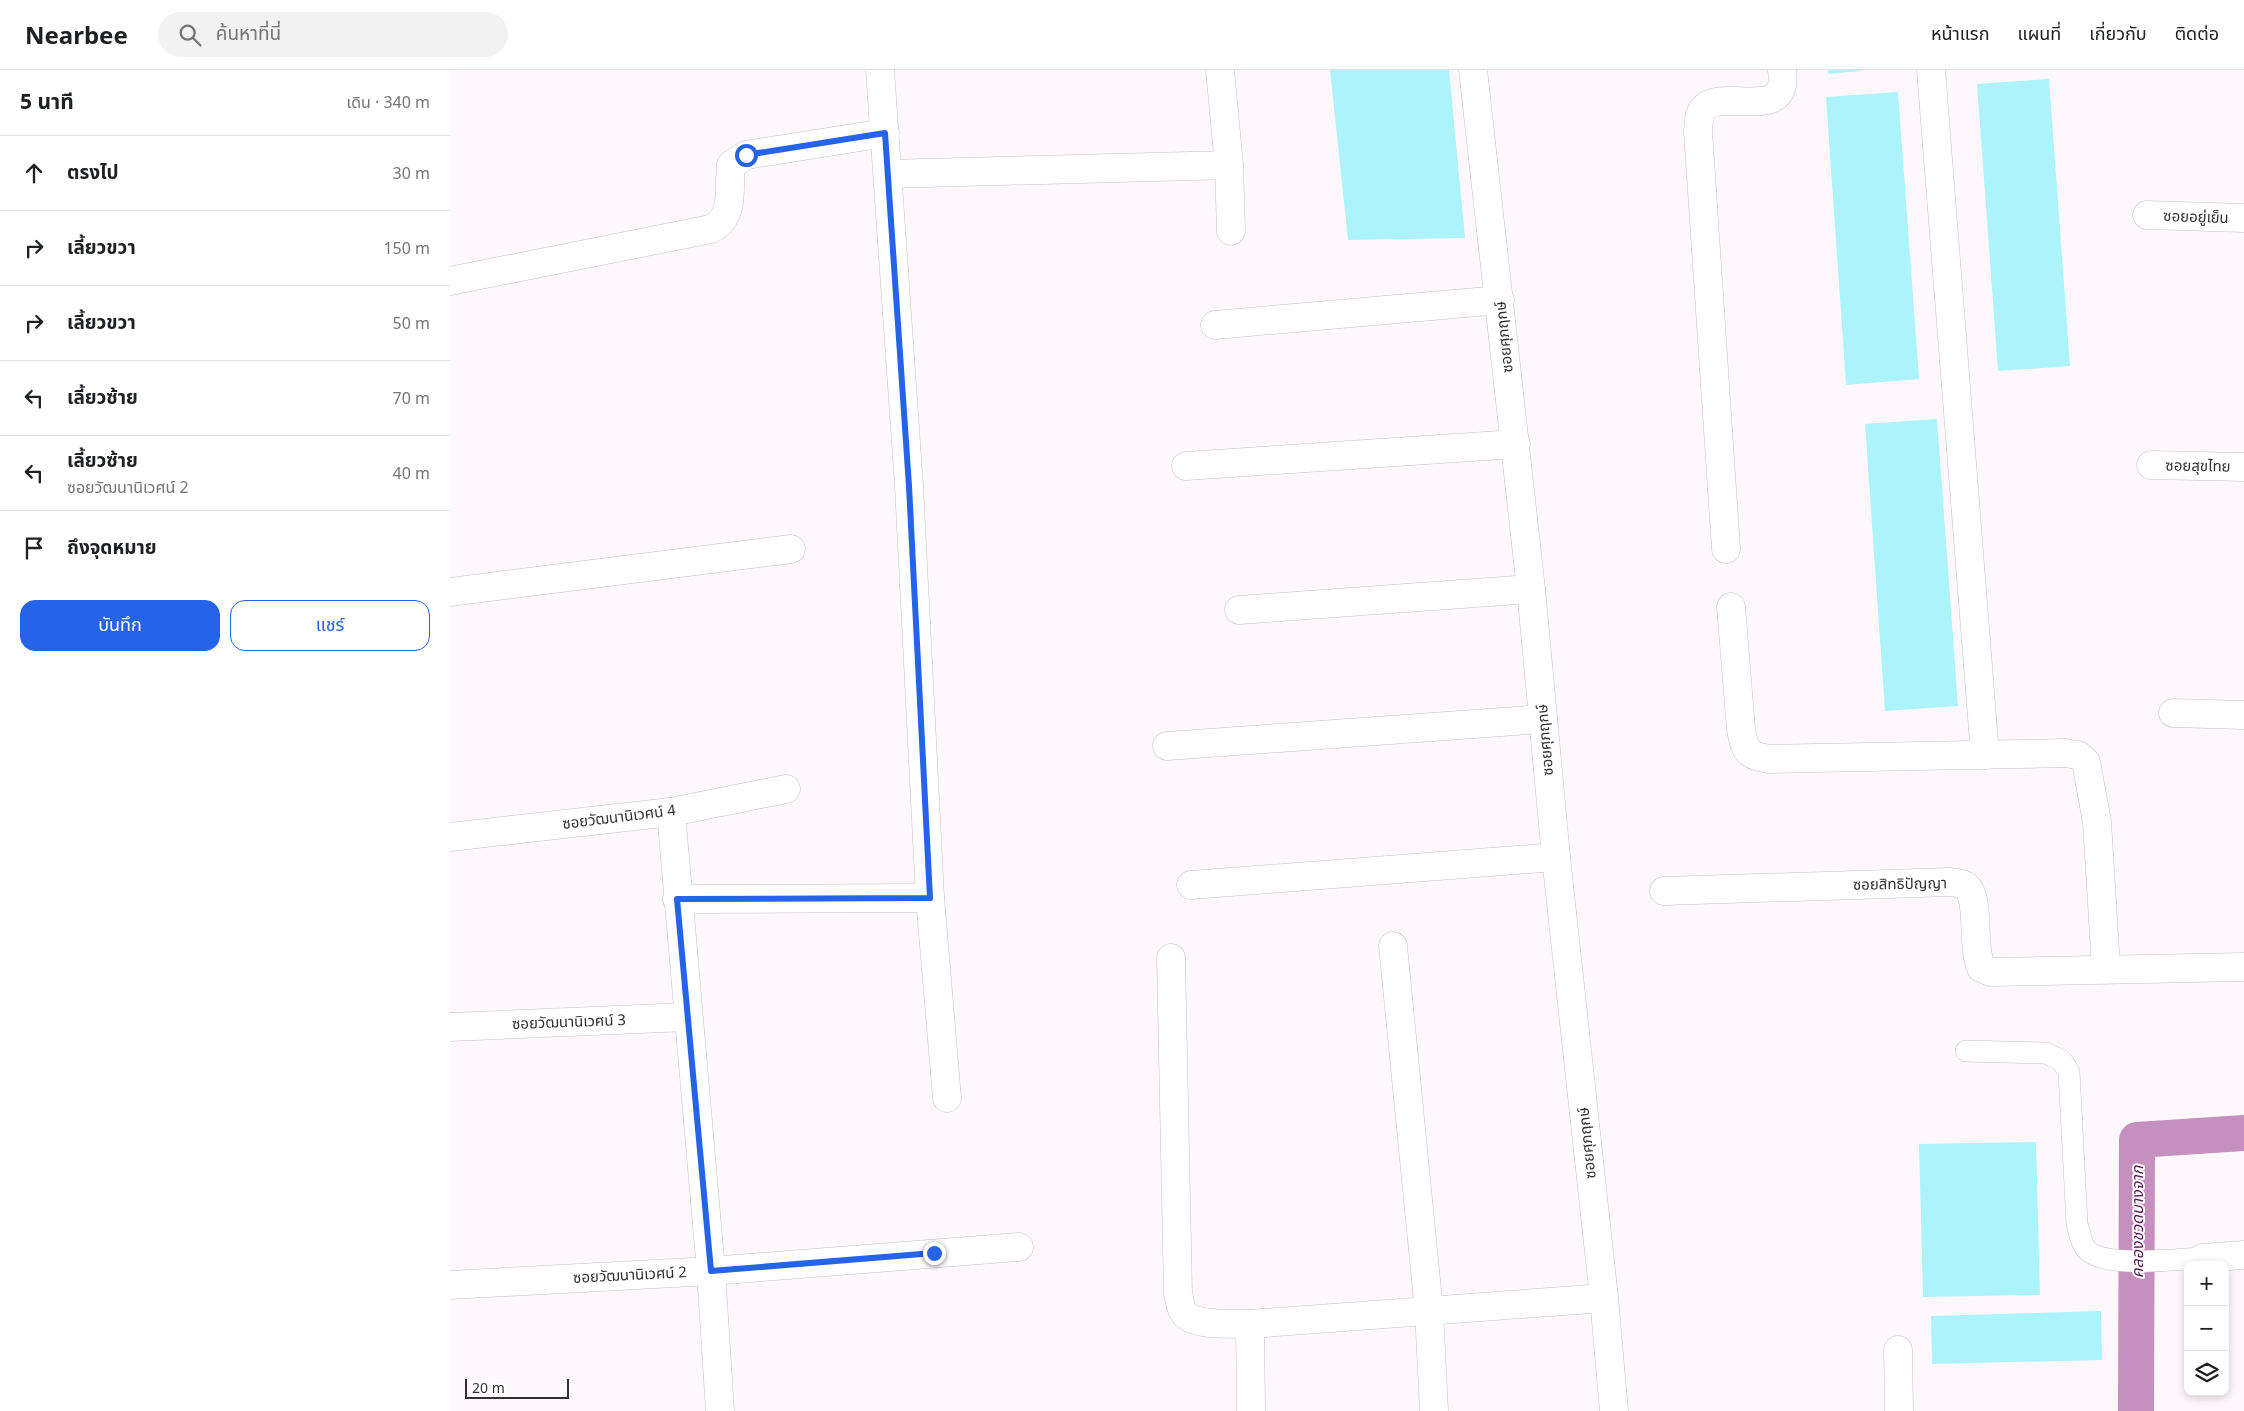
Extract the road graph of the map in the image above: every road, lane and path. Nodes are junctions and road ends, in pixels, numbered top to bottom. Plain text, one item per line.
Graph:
1 (880, 70) edge
2 (1220, 70) edge
3 (1473, 70) edge
4 (1782, 70) edge
5 (1931, 70) edge
6 (885, 133) junction
7 (1229, 165) junction
8 (888, 174) junction
9 (2147, 216) dead end
10 (2244, 218) edge
11 (1231, 231) dead end
12 (450, 281) edge
13 (1500, 300) junction
14 (1216, 325) dead end
15 (1516, 444) junction
16 (1186, 466) dead end
17 (2151, 466) dead end
18 (2244, 467) edge
19 (791, 549) dead end
20 (1726, 549) dead end
21 (1531, 589) junction
22 (450, 592) edge
23 (1731, 607) dead end
24 (1239, 610) dead end
25 (2173, 713) dead end
26 (2244, 714) edge
27 (1543, 719) junction
28 (1167, 746) dead end
29 (1986, 754) junction
30 (786, 789) dead end
31 (671, 812) junction
32 (450, 837) edge
33 (1556, 858) junction
34 (1191, 885) dead end
35 (1664, 891) dead end
36 (930, 898) junction
37 (677, 899) junction
38 (1393, 946) dead end
39 (1171, 958) dead end
40 (2244, 967) edge
41 (2106, 968) junction
42 (688, 1017) junction
43 (450, 1027) edge
44 (1966, 1051) dead end
45 (947, 1098) dead end
46 (1019, 1247) dead end
47 (2244, 1255) edge
48 (2202, 1258) joint
49 (711, 1271) junction
50 (450, 1285) edge
51 (1604, 1298) junction
52 (1429, 1311) junction
53 (1250, 1324) junction
54 (1898, 1350) dead end
55 (720, 1411) edge
56 (1251, 1411) edge
57 (1434, 1411) edge
58 (1614, 1411) edge
59 (1899, 1411) edge

1 - 6 street
2 - 7 street
3 - 13 street, ซอยศุภฤกษ์
4 - 20 street
5 - 29 street
6 - 8 street
6 - 12 street
7 - 8 street
7 - 11 street
8 - 36 street
9 - 10 street, ซอยอยู่เย็น
13 - 14 street
13 - 15 street, ซอยศุภฤกษ์
15 - 16 street
15 - 21 street, ซอยศุภฤกษ์
17 - 18 street, ซอยสุขไทย
19 - 22 street
21 - 24 street
21 - 27 street, ซอยศุภฤกษ์
23 - 29 street
25 - 26 street
27 - 28 street
27 - 33 street, ซอยศุภฤกษ์
29 - 41 street
30 - 31 street, ซอยวัฒนานิเวศน์ 4
31 - 32 street, ซอยวัฒนานิเวศน์ 4
31 - 37 street
33 - 34 street
33 - 51 street, ซอยศุภฤกษ์
35 - 41 street, ซอยสิทธิปัญญา
36 - 37 street
36 - 45 street
37 - 42 street
38 - 52 street
39 - 53 street
40 - 41 street, ซอยสิทธิปัญญา
42 - 43 street, ซอยวัฒนานิเวศน์ 3
42 - 49 street
44 - 48 lane
46 - 49 street, ซอยวัฒนานิเวศน์ 2
47 - 48 street
49 - 50 street, ซอยวัฒนานิเวศน์ 2
49 - 55 street
51 - 52 street
51 - 58 street, ซอยศุภฤกษ์
52 - 53 street
52 - 57 street
53 - 56 street
54 - 59 street

